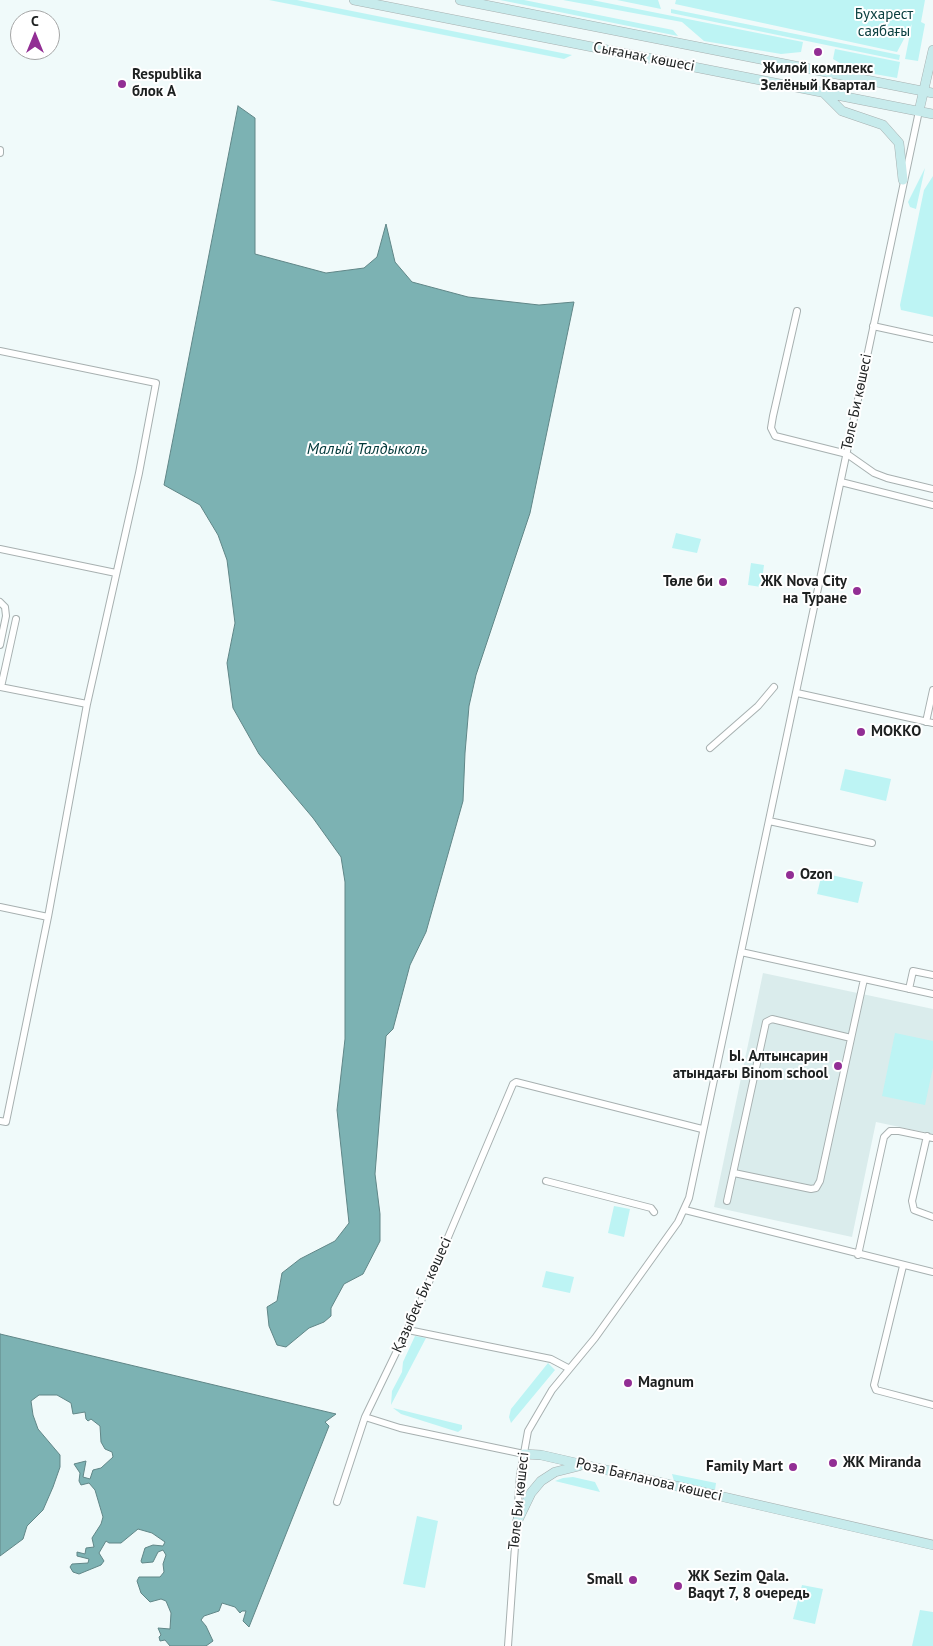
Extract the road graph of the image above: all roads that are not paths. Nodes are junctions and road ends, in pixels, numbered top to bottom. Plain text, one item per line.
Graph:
1 (354, 0) edge
2 (460, 0) edge
3 (933, 50) edge
4 (824, 92) junction
5 (928, 92) edge
6 (919, 111) junction
7 (933, 114) edge
8 (903, 180) junction
9 (797, 310) dead end
10 (873, 326) junction
11 (933, 339) edge
12 (0, 351) edge
13 (847, 454) junction
14 (841, 482) junction
15 (933, 489) edge
16 (933, 505) edge
17 (0, 550) edge
18 (116, 573) junction
19 (0, 602) edge
20 (16, 619) dead end
21 (0, 645) edge
22 (774, 686) dead end
23 (1, 687) edge
24 (933, 690) edge
25 (797, 693) junction
26 (87, 704) junction
27 (929, 722) edge
28 (710, 748) dead end
29 (769, 821) junction
30 (872, 843) dead end
31 (0, 907) edge
32 (48, 917) junction
33 (741, 952) junction
34 (933, 975) edge
35 (864, 979) junction
36 (909, 989) junction
37 (933, 994) edge
38 (851, 1038) junction
39 (0, 1121) edge
40 (702, 1129) junction
41 (930, 1137) edge
42 (734, 1173) junction
43 (546, 1181) dead end
44 (727, 1201) dead end
45 (685, 1210) junction
46 (654, 1212) dead end
47 (933, 1217) edge
48 (858, 1256) junction
49 (903, 1266) junction
50 (933, 1272) edge
51 (408, 1330) junction
52 (568, 1368) junction
53 (933, 1405) edge
54 (365, 1417) junction
55 (524, 1454) junction
56 (583, 1465) junction
57 (337, 1502) dead end
58 (517, 1522) junction
59 (933, 1545) edge
60 (508, 1646) edge

1 - 4 main road, Сығанақ көшесі
2 - 5 main road, Сығанақ көшесі
3 - 5 main road
4 - 6 main road, Сығанақ көшесі
4 - 8 main road
5 - 6 main road
6 - 7 main road, Сығанақ көшесі
6 - 8 street, Төле Би көшесі
8 - 10 street, Төле Би көшесі
9 - 13 street
10 - 11 street
10 - 13 street, Төле Би көшесі
12 - 18 street
13 - 14 street, Төле Би көшесі
13 - 15 street
14 - 16 street
14 - 25 street, Төле Би көшесі
17 - 18 street
18 - 26 street
19 - 21 street
20 - 23 street
22 - 28 street
23 - 26 street
24 - 27 street
25 - 27 street
25 - 29 street, Төле Би көшесі
26 - 32 street
29 - 30 street
29 - 33 street, Төле Би көшесі
31 - 32 street
32 - 39 street
33 - 35 street
33 - 40 street, Төле Би көшесі
34 - 36 street
35 - 36 street
35 - 38 street
36 - 37 street
38 - 42 street
38 - 42 street
40 - 45 street, Төле Би көшесі
40 - 51 street, Қазыбек Би көшесі
41 - 47 street
41 - 48 street
42 - 44 street
43 - 46 street
45 - 48 street
45 - 52 street, Төле Би көшесі
48 - 49 street
49 - 50 street
49 - 53 street
51 - 52 street
51 - 54 street, Қазыбек Би көшесі
52 - 55 street, Төле Би көшесі
54 - 55 street, Роза Бағланова көшесі
54 - 57 street, Қазыбек Би көшесі
55 - 56 main road, Роза Бағланова көшесі
55 - 58 street, Төле Би көшесі
56 - 58 main road
56 - 59 main road, Роза Бағланова көшесі
58 - 60 street, Төле Би көшесі

